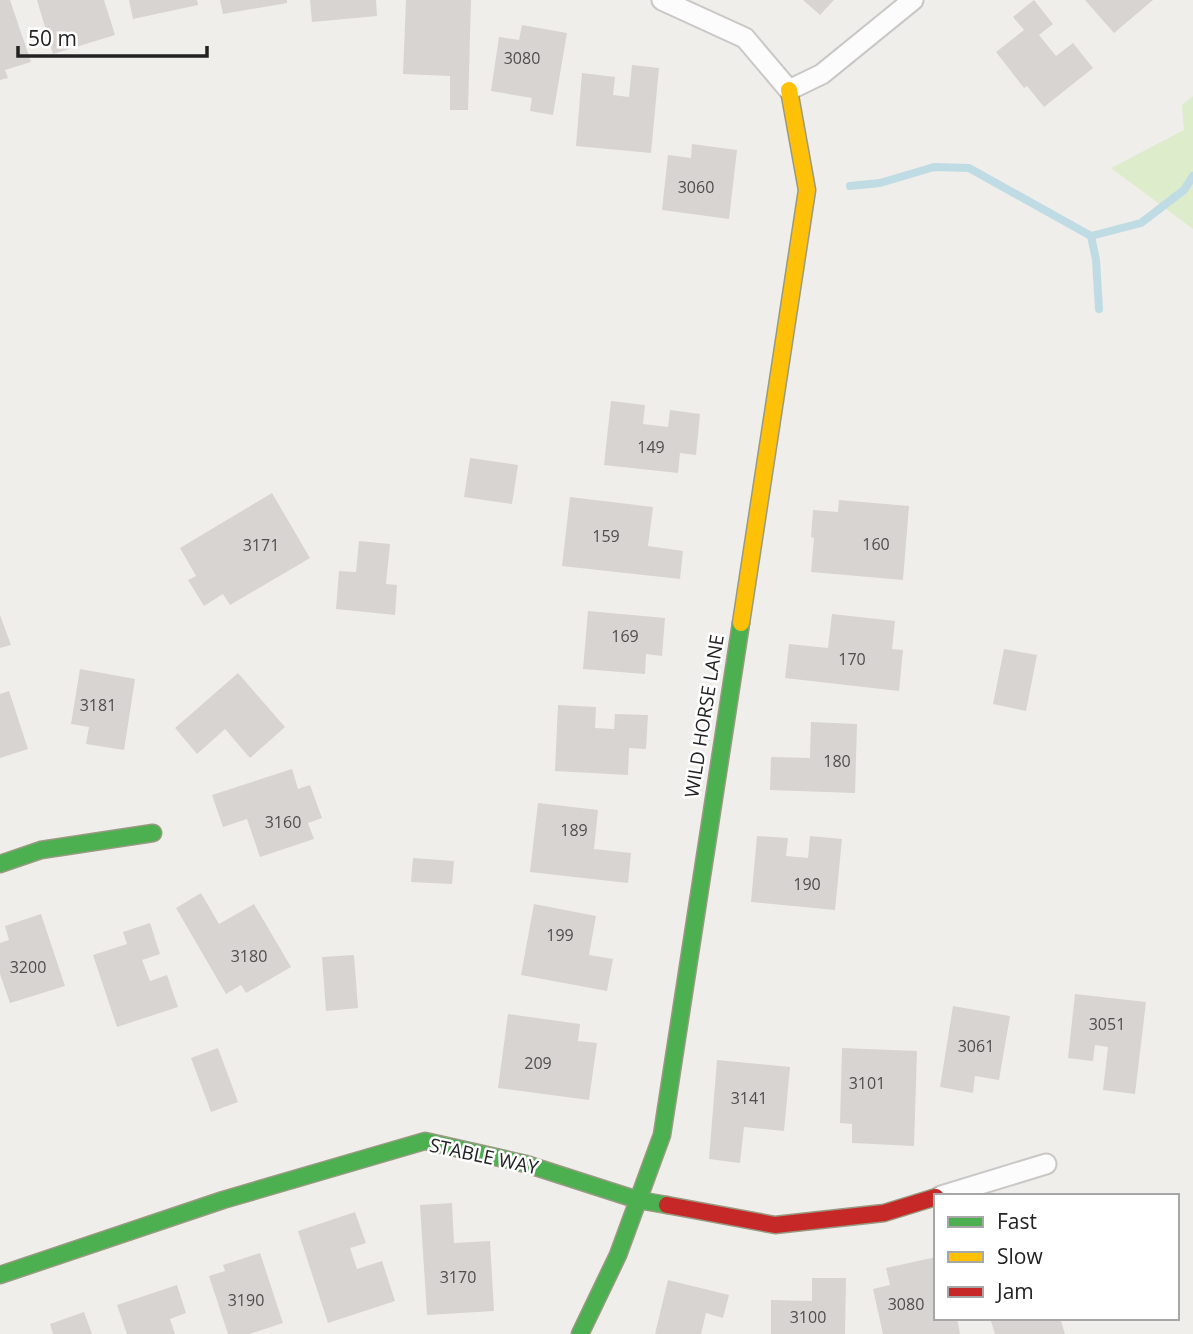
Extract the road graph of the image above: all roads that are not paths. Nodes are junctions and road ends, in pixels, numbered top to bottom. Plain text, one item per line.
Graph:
1 (662, 0) edge
2 (913, 0) edge
3 (789, 90) junction
4 (153, 833) dead end
5 (0, 864) edge
6 (1046, 1164) dead end
7 (948, 1194) edge
8 (934, 1199) edge
9 (638, 1200) junction
10 (0, 1275) edge
11 (580, 1334) edge

1 - 3 street
2 - 3 street
3 - 9 street, WILD HORSE LANE
4 - 5 street
6 - 7 street
8 - 9 street, STABLE WAY
9 - 10 street, STABLE WAY
9 - 11 street, WILD HORSE LANE

